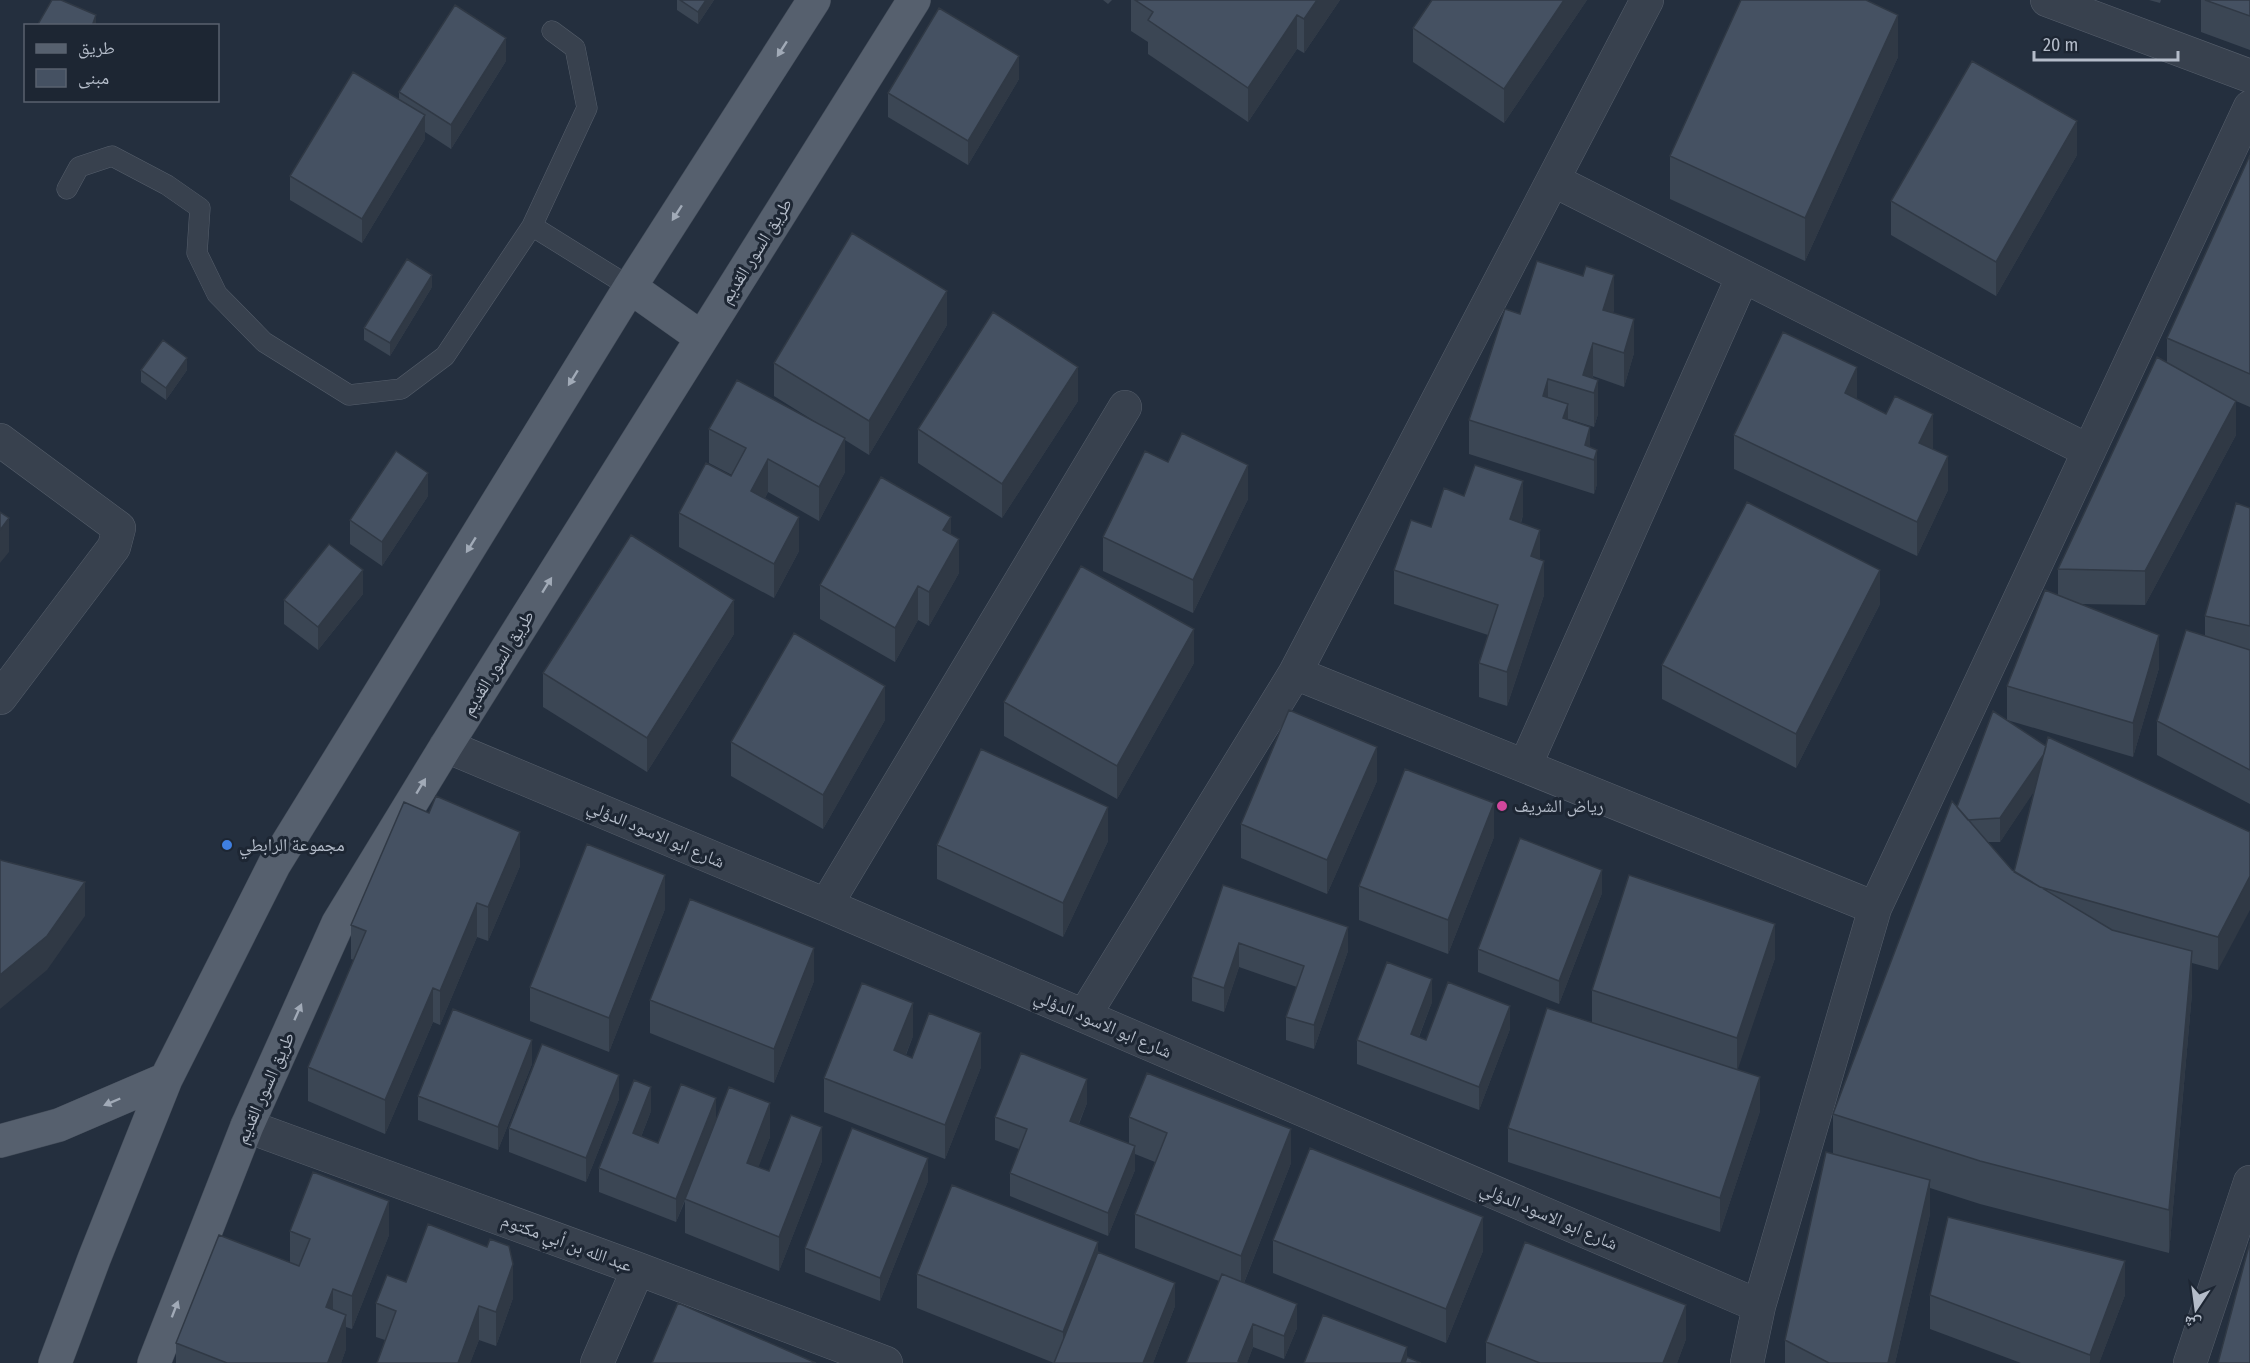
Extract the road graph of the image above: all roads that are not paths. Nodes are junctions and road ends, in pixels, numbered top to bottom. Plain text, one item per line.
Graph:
1 (814, 0) edge
2 (914, 0) edge
3 (1647, 0) edge
4 (2047, 0) edge
5 (552, 31) dead end
6 (2250, 76) edge
7 (2250, 107) edge
8 (1553, 180) junction
9 (67, 189) dead end
10 (532, 226) junction
11 (1743, 276) junction
12 (630, 287) junction
13 (702, 338) junction
14 (1125, 407) dead end
15 (0, 440) edge
16 (2089, 451) junction
17 (1295, 672) junction
18 (0, 698) edge
19 (446, 746) junction
20 (1525, 766) junction
21 (826, 905) junction
22 (1875, 908) junction
23 (1084, 1016) junction
24 (166, 1079) junction
25 (247, 1126) junction
26 (0, 1141) edge
27 (2250, 1182) edge
28 (638, 1269) junction
29 (1759, 1306) junction
30 (55, 1363) edge
31 (154, 1363) edge
32 (597, 1363) edge
33 (886, 1363) edge
34 (1748, 1363) edge
35 (2190, 1363) edge

1 -> 12 main road
2 - 13 main road, طريق السور القديم
3 - 8 street
4 - 6 street
5 - 10 lane
7 - 16 street
8 - 11 street
8 - 17 street
9 - 10 lane
10 - 12 lane
11 - 16 street
11 - 20 street
12 - 13 main road
12 -> 24 main road
19 -> 13 main road, طريق السور القديم
14 - 21 street
15 - 18 street
16 - 22 street
17 - 20 street
17 - 23 street
19 - 21 street, شارع ابو الاسود الدؤلي
25 -> 19 main road, طريق السور القديم
20 - 22 street
21 - 23 street, شارع ابو الاسود الدؤلي
22 - 29 street
23 - 29 street, شارع ابو الاسود الدؤلي
24 -> 26 main road
24 - 30 main road
25 - 28 street, عبد الله بن أبي مكتوم
31 -> 25 main road, طريق السور القديم
27 - 35 street
28 - 32 street
28 - 33 street, عبد الله بن أبي مكتوم
29 - 34 street

